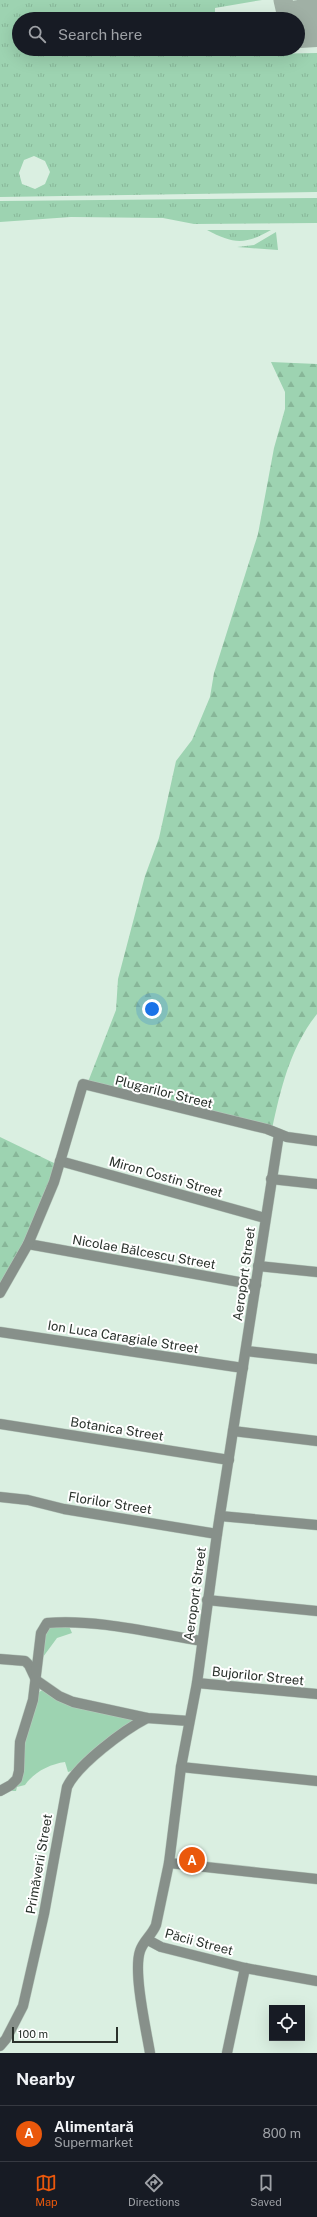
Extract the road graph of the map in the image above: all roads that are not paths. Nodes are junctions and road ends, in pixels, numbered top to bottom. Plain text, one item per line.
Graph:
1 (279, 1134) junction
2 (317, 1141) edge
3 (60, 1161) junction
4 (271, 1179) junction
5 (317, 1184) edge
6 (265, 1218) junction
7 (28, 1244) junction
8 (258, 1266) junction
9 (317, 1272) edge
10 (256, 1285) junction
11 (0, 1293) edge
12 (0, 1332) edge
13 (246, 1352) junction
14 (317, 1359) edge
15 (243, 1368) junction
16 (0, 1424) edge
17 (233, 1431) junction
18 (317, 1441) edge
19 (229, 1460) junction
20 (0, 1497) edge
21 (220, 1516) junction
22 (317, 1525) edge
23 (217, 1534) junction
24 (207, 1600) junction
25 (317, 1611) edge
26 (202, 1641) junction
27 (0, 1659) edge
28 (36, 1680) junction
29 (197, 1683) junction
30 (317, 1694) edge
31 (147, 1718) junction
32 (189, 1721) junction
33 (181, 1767) junction
34 (317, 1781) edge
35 (0, 1790) edge
36 (169, 1863) junction
37 (317, 1879) edge
38 (148, 1940) junction
39 (245, 1968) junction
40 (317, 1981) edge
41 (0, 2046) edge
42 (150, 2053) edge
43 (227, 2053) edge

1 - 2 street, Plugarilor Street
1 - 3 street, Plugarilor Street
1 - 4 street, Aeroport Street
3 - 6 street, Miron Costin Street
3 - 7 street
4 - 5 street
4 - 6 street, Aeroport Street
6 - 8 street, Aeroport Street
7 - 10 street, Nicolae Bălcescu Street
7 - 11 street
8 - 9 street
8 - 10 street, Aeroport Street
10 - 13 street, Aeroport Street
12 - 15 street, Ion Luca Caragiale Street
13 - 14 street
13 - 15 street, Aeroport Street
15 - 17 street, Aeroport Street
16 - 19 street, Botanica Street
17 - 18 street
17 - 19 street, Aeroport Street
19 - 21 street, Aeroport Street
20 - 23 street, Florilor Street
21 - 22 street
21 - 23 street, Aeroport Street
23 - 24 street, Aeroport Street
24 - 25 street
24 - 26 street, Aeroport Street
26 - 28 street
26 - 29 street, Aeroport Street
27 - 28 street
28 - 31 street
28 - 35 street
29 - 30 street, Bujorilor Street
29 - 32 street, Aeroport Street
31 - 32 street
31 - 41 street, Primăverii Street
32 - 33 street, Aeroport Street
33 - 34 street
33 - 36 street, Aeroport Street
36 - 37 street
36 - 38 street, Aeroport Street
38 - 39 street, Păcii Street
38 - 42 street, Aeroport Street
39 - 40 street, Păcii Street
39 - 43 street, Păcii Street

